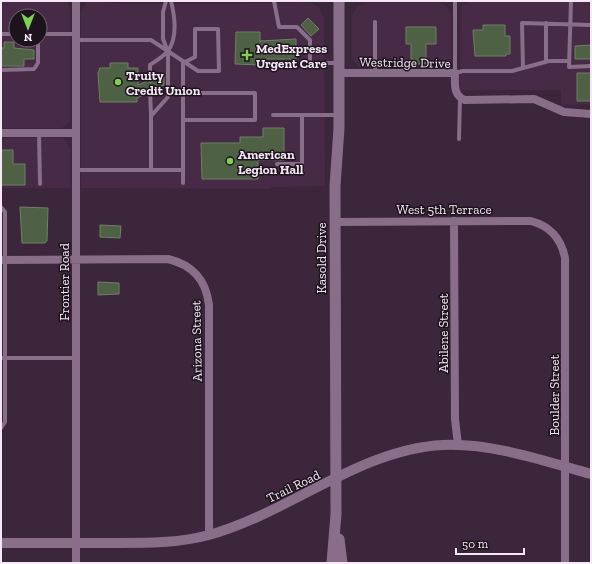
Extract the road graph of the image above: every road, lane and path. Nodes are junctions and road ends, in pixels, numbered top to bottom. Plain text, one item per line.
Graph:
1 (76, 1) edge
2 (166, 1) edge
3 (171, 1) edge
4 (274, 1) edge
5 (339, 1) edge
6 (455, 1) edge
7 (571, 1) edge
8 (375, 22) dead end
9 (546, 23) junction
10 (570, 24) junction
11 (591, 25) edge
12 (48, 35) edge
13 (76, 37) junction
14 (38, 48) edge
15 (168, 52) junction
16 (546, 61) junction
17 (569, 61) junction
18 (183, 63) junction
19 (591, 66) edge
20 (339, 68) junction
21 (522, 68) junction
22 (1, 70) edge
23 (375, 73) junction
24 (455, 73) junction
25 (150, 80) dead end
26 (150, 91) dead end
27 (183, 93) junction
28 (460, 98) junction
29 (591, 114) edge
30 (273, 115) dead end
31 (302, 115) junction
32 (339, 115) junction
33 (151, 116) junction
34 (183, 120) junction
35 (1, 133) edge
36 (39, 133) junction
37 (76, 133) junction
38 (460, 139) dead end
39 (277, 164) dead end
40 (76, 170) junction
41 (151, 170) junction
42 (183, 170) junction
43 (183, 183) dead end
44 (40, 184) dead end
45 (1, 207) edge
46 (454, 221) junction
47 (335, 222) junction
48 (551, 231) joint
49 (3, 260) edge
50 (76, 260) junction
51 (3, 358) edge
52 (76, 358) junction
53 (1, 428) edge
54 (458, 445) junction
55 (565, 467) junction
56 (591, 474) edge
57 (336, 480) junction
58 (336, 514) junction
59 (209, 535) junction
60 (1, 543) edge
61 (76, 543) junction
62 (76, 563) edge
63 (332, 563) edge
64 (342, 563) edge
65 (565, 563) edge

1 - 13 street, Frontier Road
2 - 15 lane
3 - 15 lane
4 - 20 lane
5 - 20 main road, Kasold Drive
6 - 24 lane
7 - 10 lane
8 - 23 lane
9 - 10 lane
9 - 16 lane
9 - 21 lane
10 - 11 lane
10 - 17 lane
12 - 13 lane
13 - 15 lane
13 - 37 street, Frontier Road
14 - 22 lane
15 - 18 lane
15 - 25 lane
15 - 33 lane
16 - 17 lane
16 - 21 lane
17 - 19 lane
18 - 18 lane
18 - 27 lane
20 - 23 street, Westridge Drive
20 - 32 main road, Kasold Drive
21 - 24 lane
23 - 24 street, Westridge Drive
24 - 28 street, Westridge Drive
26 - 33 lane
27 - 34 lane
27 - 34 lane
28 - 29 street
28 - 38 lane
30 - 31 lane
31 - 32 lane
31 - 39 lane
32 - 47 main road, Kasold Drive
33 - 41 lane
34 - 42 lane
35 - 36 street
36 - 37 street
36 - 44 lane
37 - 40 street, Frontier Road
40 - 41 lane
40 - 50 street, Frontier Road
41 - 42 lane
42 - 43 lane
45 - 49 lane
46 - 47 street, West 5th Terrace
46 - 48 street, West 5th Terrace
46 - 54 street, Abilene Street
47 - 57 main road, Kasold Drive
48 - 55 street, Boulder Street
49 - 50 street, Arizona Street
49 - 51 lane
50 - 52 street, Frontier Road
50 - 59 street, Arizona Street
51 - 52 lane
51 - 53 lane
52 - 61 street, Frontier Road
54 - 55 street, Trail Road
54 - 57 street, Trail Road
55 - 56 street, Trail Road
55 - 65 street, Boulder Street
57 - 58 main road, Kasold Drive
57 - 59 street, Trail Road
58 - 63 main road, Kasold Drive
58 - 64 main road, Kasold Drive
59 - 61 street, Trail Road
60 - 61 street, Trail Road
61 - 62 street, Frontier Road

